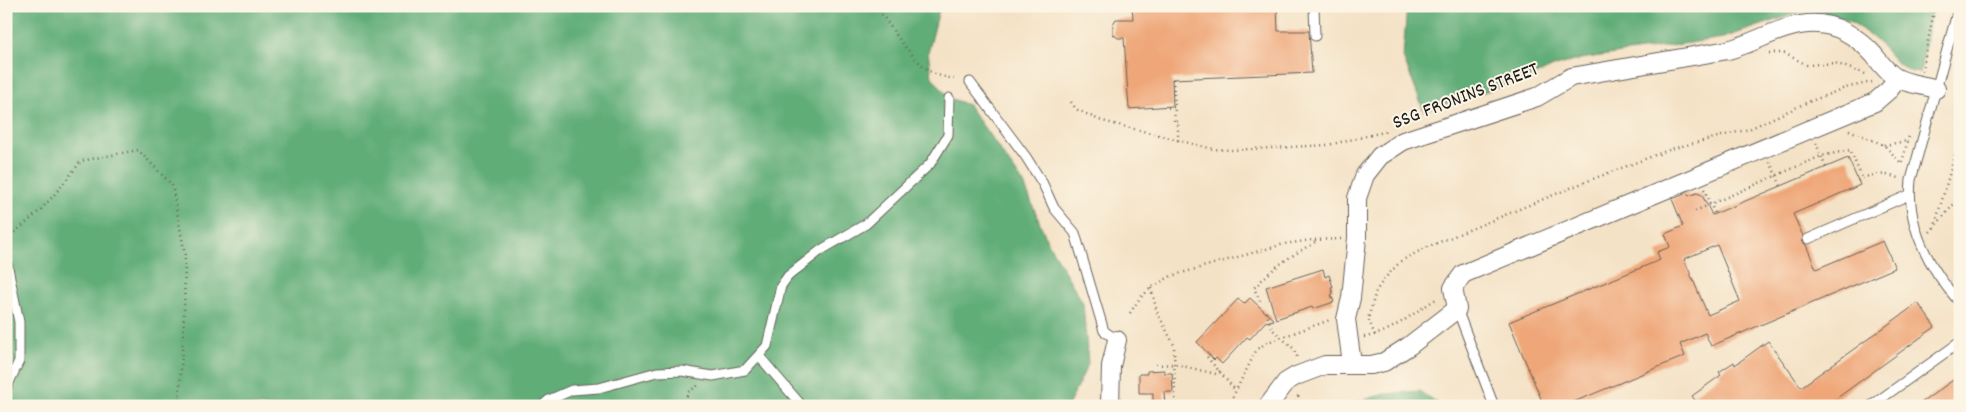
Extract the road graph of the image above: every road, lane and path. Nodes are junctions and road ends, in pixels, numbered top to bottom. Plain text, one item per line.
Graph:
1 (876, 6) edge
2 (1314, 6) edge
3 (1935, 6) edge
4 (1959, 6) edge
5 (1315, 36) dead end
6 (1764, 52) dead end
7 (1923, 71) dead end
8 (1889, 78) junction
9 (954, 79) dead end
10 (1173, 79) dead end
11 (970, 82) dead end
12 (1936, 89) junction
13 (949, 98) dead end
14 (1071, 102) dead end
15 (1165, 106) dead end
16 (1175, 107) junction
17 (1839, 118) junction
18 (1811, 130) junction
19 (1960, 136) edge
20 (1178, 141) junction
21 (1403, 141) junction
22 (1908, 141) dead end
23 (1884, 145) junction
24 (1764, 149) junction
25 (1821, 156) junction
26 (1902, 164) dead end
27 (1826, 168) dead end
28 (1698, 176) junction
29 (1776, 176) junction
30 (1862, 178) junction
31 (1898, 178) dead end
32 (1858, 181) dead end
33 (1781, 186) dead end
34 (1909, 195) junction
35 (1960, 197) edge
36 (1711, 205) junction
37 (1695, 211) dead end
38 (1715, 214) dead end
39 (6, 238) edge
40 (1357, 238) junction
41 (1808, 239) dead end
42 (1318, 240) junction
43 (6, 258) edge
44 (1151, 288) junction
45 (1453, 290) junction
46 (1260, 302) dead end
47 (1960, 303) edge
48 (1457, 309) junction
49 (1266, 312) dead end
50 (1130, 313) dead end
51 (1347, 326) junction
52 (1376, 335) junction
53 (1280, 338) junction
54 (1117, 340) joint
55 (1960, 342) edge
56 (1296, 355) dead end
57 (759, 356) junction
58 (1207, 358) dead end
59 (1174, 364) junction
60 (1352, 364) junction
61 (1156, 365) dead end
62 (1220, 371) junction
63 (713, 376) junction
64 (6, 389) edge
65 (1236, 391) junction
66 (180, 406) edge
67 (542, 406) edge
68 (684, 406) edge
69 (802, 406) edge
70 (1110, 406) edge
71 (1178, 406) edge
72 (1228, 406) edge
73 (1268, 406) edge
74 (1494, 406) edge
75 (1871, 406) edge

1 - 9 path
2 - 5 lane
3 - 7 path
4 - 12 lane
6 - 8 path
8 - 12 street
8 - 17 street
8 - 21 street, SSG FRONINS STREET
8 - 52 path
10 - 16 path
11 - 54 lane
12 - 34 lane
13 - 57 lane
14 - 20 path
15 - 16 path
16 - 20 path
17 - 18 street
17 - 23 path
18 - 24 street
18 - 25 path
19 - 35 path
20 - 21 path
21 - 40 street, SSG FRONINS STREET
22 - 23 path
23 - 26 path
24 - 28 street
24 - 29 path
25 - 27 path
25 - 29 path
25 - 30 path
28 - 36 path
28 - 45 street
29 - 33 path
29 - 36 path
30 - 31 path
30 - 32 path
34 - 41 lane
34 - 47 lane
36 - 37 path
36 - 38 path
39 - 66 path
40 - 42 path
40 - 51 street, SSG FRONINS STREET
42 - 44 path
42 - 46 path
43 - 64 lane
44 - 50 path
44 - 59 path
45 - 48 street
45 - 52 path
48 - 60 street
48 - 74 lane
49 - 53 path
51 - 52 path
51 - 53 path
51 - 60 street, SSG FRONINS STREET
53 - 56 path
53 - 65 path
54 - 70 street
55 - 75 lane
57 - 63 lane
57 - 69 lane
58 - 62 path
59 - 61 path
59 - 62 path
59 - 71 path
60 - 73 street
62 - 65 path
63 - 67 lane
63 - 68 path
65 - 72 path

